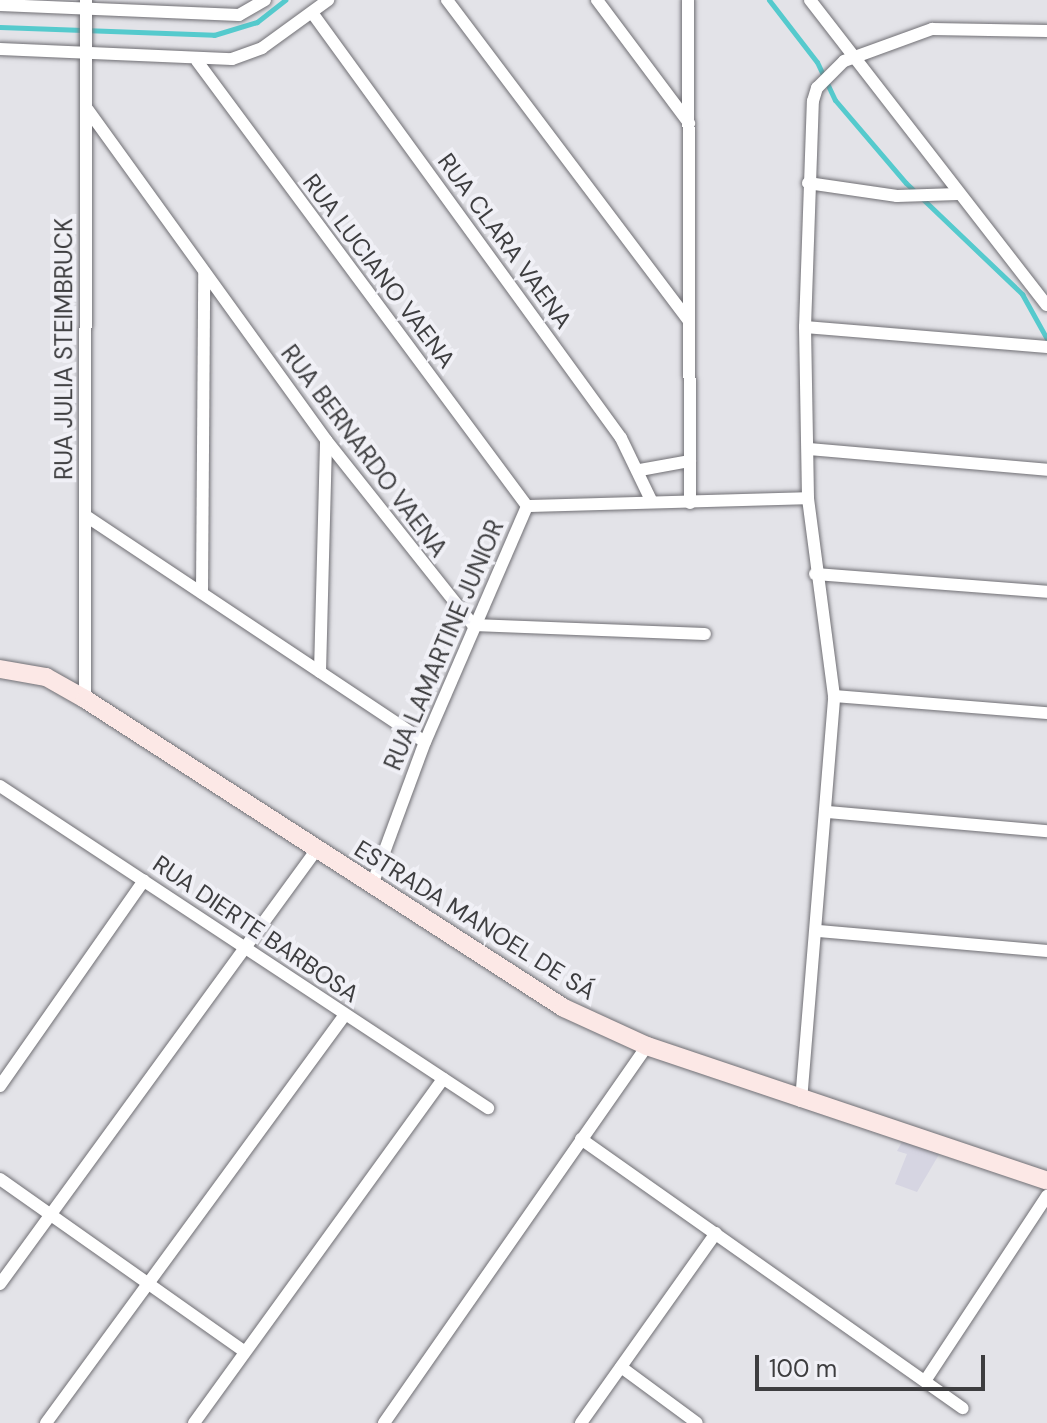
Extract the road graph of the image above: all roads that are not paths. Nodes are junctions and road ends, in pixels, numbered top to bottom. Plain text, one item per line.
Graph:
1 (208, 0) edge
2 (265, 0) edge
3 (328, 0) edge
4 (447, 0) edge
5 (597, 0) edge
6 (688, 0) edge
7 (810, 0) edge
8 (0, 5) edge
9 (86, 8) edge
10 (313, 14) junction
11 (208, 15) junction
12 (1047, 31) edge
13 (0, 49) edge
14 (86, 49) junction
15 (848, 59) junction
16 (197, 61) junction
17 (88, 110) junction
18 (689, 123) junction
19 (808, 183) junction
20 (958, 194) junction
21 (204, 272) junction
22 (1047, 305) edge
23 (688, 320) junction
24 (805, 327) junction
25 (1047, 347) edge
26 (326, 440) junction
27 (809, 449) junction
28 (690, 461) junction
29 (640, 470) junction
30 (1047, 470) edge
31 (808, 498) junction
32 (651, 500) junction
33 (690, 503) junction
34 (527, 506) junction
35 (86, 516) junction
36 (815, 574) junction
37 (1047, 592) edge
38 (202, 593) junction
39 (473, 625) junction
40 (705, 634) dead end
41 (0, 669) edge
42 (320, 672) junction
43 (834, 696) junction
44 (85, 699) junction
45 (1047, 713) edge
46 (425, 742) junction
47 (0, 786) edge
48 (828, 812) junction
49 (1047, 831) edge
50 (317, 849) junction
51 (144, 880) junction
52 (372, 885) junction
53 (819, 931) junction
54 (246, 946) junction
55 (1047, 951) edge
56 (344, 1016) junction
57 (647, 1046) junction
58 (443, 1079) junction
59 (0, 1086) edge
60 (801, 1101) junction
61 (488, 1108) dead end
62 (581, 1139) junction
63 (0, 1179) edge
64 (1047, 1181) edge
65 (1047, 1196) edge
66 (50, 1216) junction
67 (716, 1233) junction
68 (0, 1284) edge
69 (149, 1284) junction
70 (244, 1351) junction
71 (621, 1367) junction
72 (925, 1381) junction
73 (963, 1408) dead end
74 (46, 1423) edge
75 (194, 1423) edge
76 (384, 1423) edge
77 (581, 1423) edge
78 (697, 1423) edge

1 - 11 street
2 - 11 street
3 - 10 street
4 - 23 street
5 - 18 street
6 - 18 street
7 - 15 street
8 - 9 street
9 - 11 street
9 - 14 street, RUA JULIA STEIMBRUCK
10 - 16 street
10 - 29 street, RUA CLARA VAENA
12 - 15 street
13 - 14 street
14 - 16 street
14 - 17 street, RUA JULIA STEIMBRUCK
15 - 19 street
15 - 20 street
16 - 34 street, RUA LUCIANO VAENA
17 - 21 street, RUA BERNARDO VAENA
17 - 35 street, RUA JULIA STEIMBRUCK
18 - 23 street
19 - 20 street
19 - 24 street
20 - 22 street
21 - 26 street, RUA BERNARDO VAENA
21 - 38 street
23 - 28 street
24 - 25 street
24 - 27 street
26 - 39 street, RUA BERNARDO VAENA
26 - 42 street
27 - 30 street
27 - 31 street
28 - 29 street
28 - 33 street
29 - 32 street, RUA CLARA VAENA
31 - 33 street, RUA LAMARTINE JUNIOR
31 - 36 street
32 - 33 street, RUA LAMARTINE JUNIOR
32 - 34 street, RUA LAMARTINE JUNIOR
34 - 39 street, RUA LAMARTINE JUNIOR
35 - 38 street
35 - 44 street, RUA JULIA STEIMBRUCK
36 - 37 street
36 - 43 street
38 - 42 street
39 - 40 street
39 - 46 street, RUA LAMARTINE JUNIOR
41 - 44 main road, ESTRADA MANOEL DE SÁ
42 - 46 street
43 - 45 street
43 - 48 street
44 - 50 main road, ESTRADA MANOEL DE SÁ
46 - 52 street, RUA LAMARTINE JUNIOR
47 - 51 street, RUA DIERTE BARBOSA
48 - 49 street
48 - 53 street
50 - 52 main road, ESTRADA MANOEL DE SÁ
50 - 54 street
51 - 54 street, RUA DIERTE BARBOSA
51 - 59 street
52 - 57 main road, ESTRADA MANOEL DE SÁ
53 - 55 street
53 - 60 street
54 - 56 street, RUA DIERTE BARBOSA
54 - 66 street
56 - 58 street, RUA DIERTE BARBOSA
56 - 69 street
57 - 60 main road, ESTRADA MANOEL DE SÁ
57 - 62 street
58 - 61 street, RUA DIERTE BARBOSA
58 - 70 street
60 - 64 main road, ESTRADA MANOEL DE SÁ
62 - 67 street
62 - 76 street
63 - 66 street
65 - 72 street
66 - 68 street
66 - 69 street
67 - 71 street
67 - 72 street
69 - 70 street
69 - 74 street
70 - 75 street
71 - 77 street
71 - 78 street
72 - 73 street

